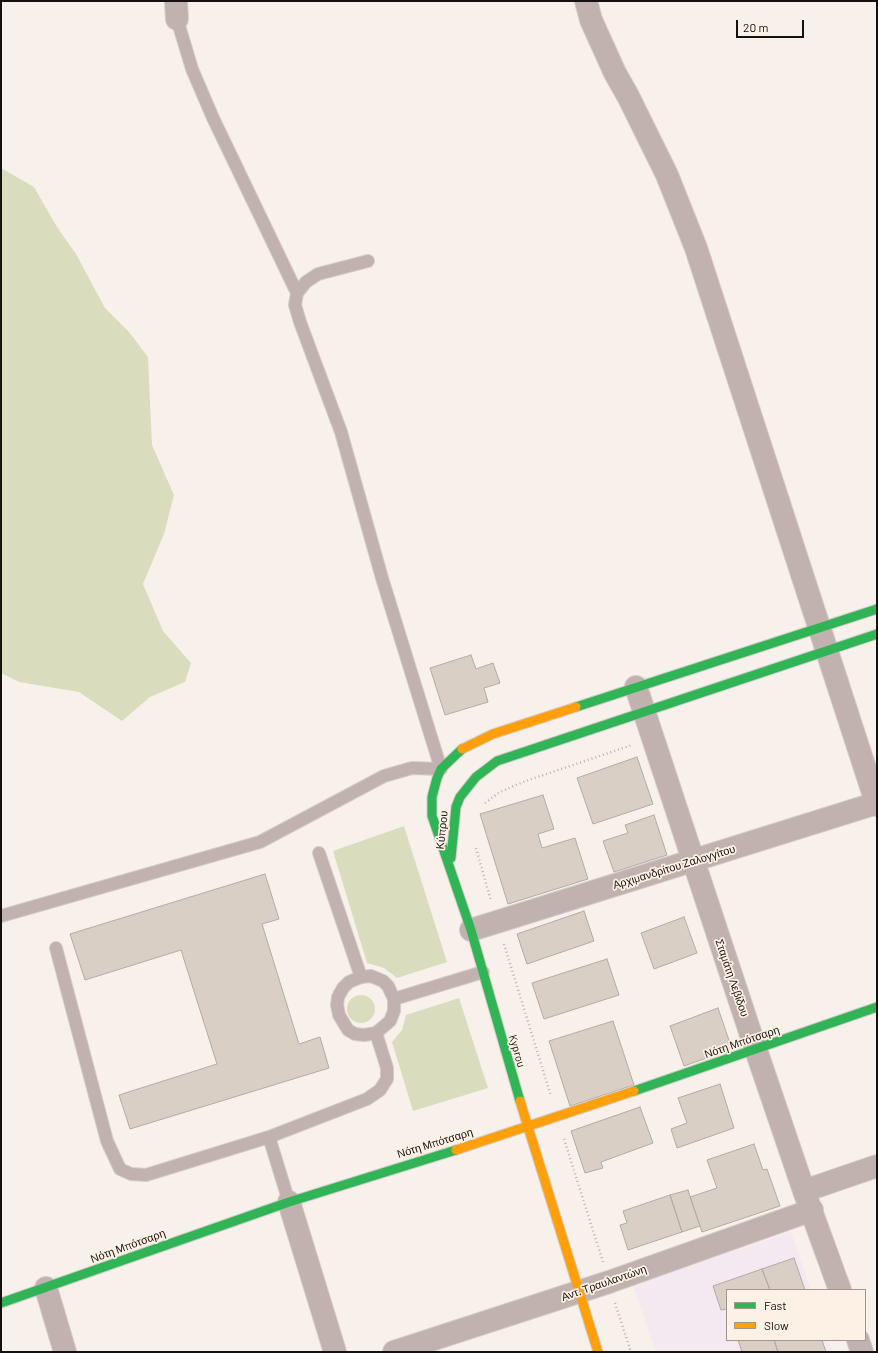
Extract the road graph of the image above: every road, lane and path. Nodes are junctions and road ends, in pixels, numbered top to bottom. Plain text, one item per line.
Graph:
1 (586, 1) edge
2 (177, 10) edge
3 (368, 261) dead end
4 (297, 293) junction
5 (877, 609) edge
6 (820, 628) junction
7 (877, 634) edge
8 (827, 650) junction
9 (636, 688) junction
10 (643, 712) junction
11 (652, 738) junction
12 (441, 769) junction
13 (877, 804) edge
14 (484, 805) dead end
15 (473, 840) dead end
16 (319, 853) dead end
17 (693, 862) junction
18 (450, 868) junction
19 (1, 916) edge
20 (498, 922) junction
21 (471, 930) junction
22 (56, 948) dead end
23 (483, 972) junction
24 (361, 977) junction
25 (394, 999) junction
26 (877, 1007) edge
27 (376, 1033) junction
28 (756, 1050) junction
29 (527, 1127) junction
30 (269, 1137) junction
31 (877, 1166) edge
32 (808, 1200) junction
33 (289, 1202) junction
34 (46, 1288) junction
35 (840, 1289) edge
36 (578, 1292) junction
37 (1, 1303) edge
38 (858, 1341) edge
39 (65, 1352) edge
40 (335, 1352) edge
41 (394, 1352) edge
42 (598, 1352) edge
43 (862, 1352) edge

1 - 6 street
2 - 4 lane
3 - 4 lane
4 - 12 lane
5 - 6 main road, Kyprou
6 - 8 street
6 - 9 main road, Kyprou
7 - 8 main road, Κύπρου
8 - 10 main road, Κύπρου
8 - 13 street
9 - 10 street, Σταμάτη Λεβίδου
9 - 12 main road, Kyprou
10 - 11 street, Σταμάτη Λεβίδου
10 - 18 main road, Κύπρου
11 - 14 path
11 - 17 street, Σταμάτη Λεβίδου
12 - 18 main road, Kyprou
12 - 19 lane
13 - 17 street, Αρχιμανδρίτου Ζαλογγίτου
15 - 20 path
16 - 24 lane
17 - 20 street, Αρχιμανδρίτου Ζαλογγίτου
17 - 28 street, Σταμάτη Λεβίδου
18 - 21 main road, Kyprou
20 - 21 street, Αρχιμανδρίτου Ζαλογγίτου
21 - 23 main road, Kyprou
22 - 30 lane
23 - 25 lane
23 - 29 main road, Kyprou
24 - 25 lane
24 - 27 lane
25 - 27 lane
26 - 28 main road, Νότη Μπότσαρη
27 - 30 lane
28 - 29 main road, Νότη Μπότσαρη
28 - 32 street, Σταμάτη Λεβίδου
29 - 33 main road, Νότη Μπότσαρη
29 - 36 main road, Kyprou
30 - 33 lane
31 - 32 street, Αντ. Τραυλαντώνη
32 - 35 street, Σταμάτη Λεβίδου
32 - 36 street, Αντ. Τραυλαντώνη
33 - 34 main road, Νότη Μπότσαρη
33 - 40 street
34 - 37 main road, Νότη Μπότσαρη
34 - 39 street
36 - 41 street, Αντ. Τραυλαντώνη
36 - 42 main road, Kyprou
38 - 43 street

